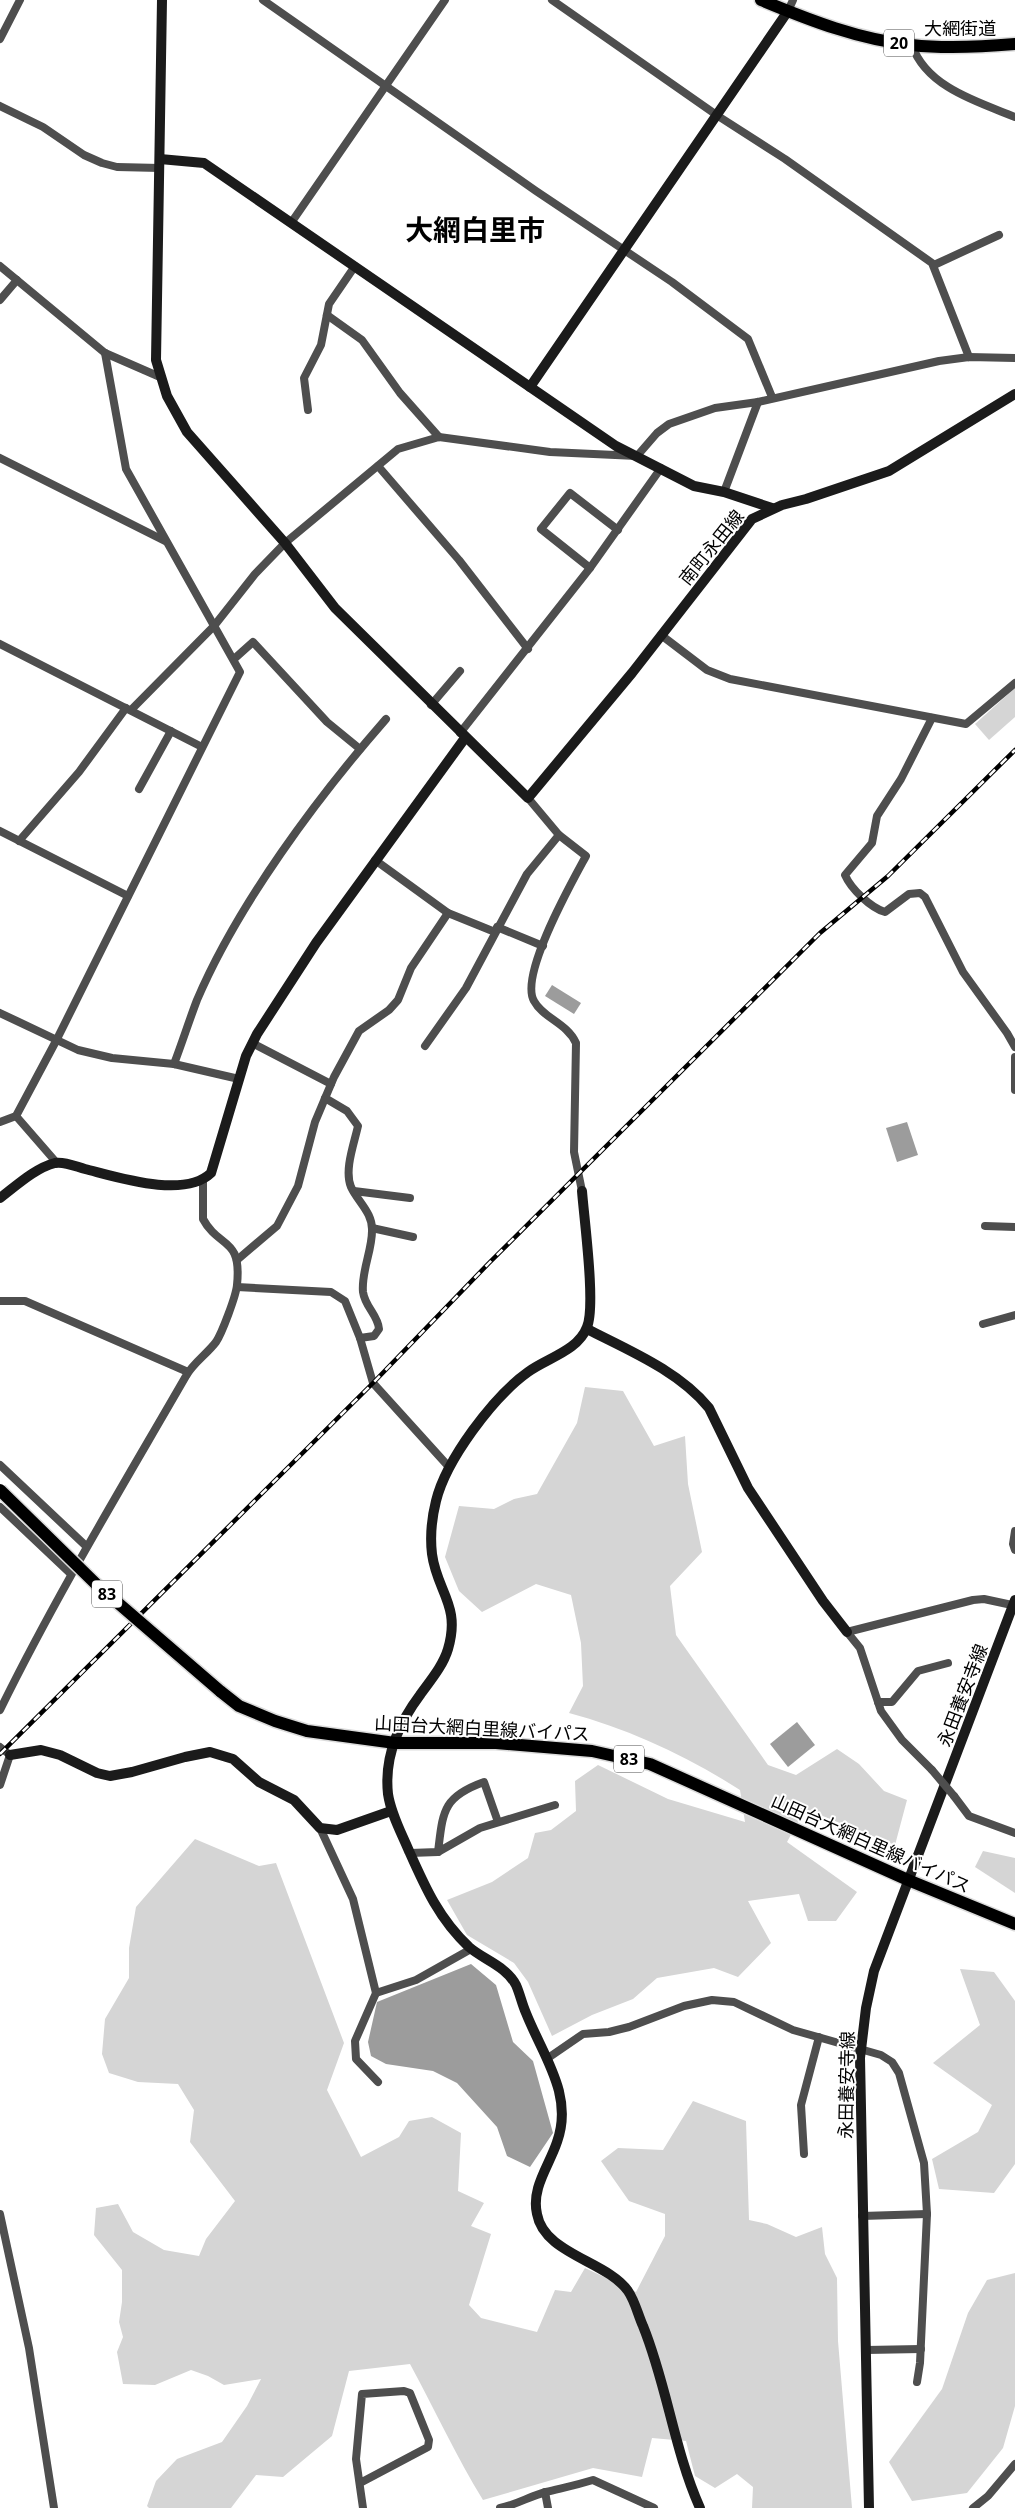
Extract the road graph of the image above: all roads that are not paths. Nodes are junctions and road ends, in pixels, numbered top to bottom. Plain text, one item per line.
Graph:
1 (20, 0) edge
2 (162, 0) edge
3 (263, 0) edge
4 (444, 0) edge
5 (552, 0) edge
6 (762, 0) edge
7 (791, 6) edge
8 (0, 38) edge
9 (1015, 44) edge
10 (912, 46) junction
11 (385, 86) junction
12 (0, 106) edge
13 (718, 116) junction
14 (1015, 117) edge
15 (160, 164) junction
16 (291, 223) junction
17 (999, 235) dead end
18 (625, 250) junction
19 (934, 265) junction
20 (0, 266) edge
21 (354, 266) junction
22 (18, 280) junction
23 (0, 300) edge
24 (327, 315) junction
25 (106, 353) junction
26 (969, 357) junction
27 (1015, 358) edge
28 (160, 377) junction
29 (530, 387) junction
30 (1015, 394) edge
31 (772, 397) junction
32 (758, 402) junction
33 (308, 410) dead end
34 (438, 438) junction
35 (637, 456) junction
36 (0, 458) edge
37 (378, 466) junction
38 (661, 468) junction
39 (724, 492) junction
40 (772, 508) junction
41 (618, 530) junction
42 (165, 541) junction
43 (285, 543) junction
44 (590, 568) junction
45 (214, 626) junction
46 (661, 635) junction
47 (0, 644) edge
48 (528, 648) junction
49 (234, 659) junction
50 (460, 671) dead end
51 (1015, 683) edge
52 (432, 705) junction
53 (128, 709) junction
54 (932, 718) junction
55 (386, 719) dead end
56 (171, 731) junction
57 (462, 736) junction
58 (202, 747) junction
59 (360, 749) junction
60 (139, 788) dead end
61 (528, 798) junction
62 (0, 831) edge
63 (559, 834) junction
64 (20, 841) junction
65 (374, 860) junction
66 (128, 896) junction
67 (448, 913) junction
68 (496, 930) junction
69 (543, 946) junction
70 (0, 1013) edge
71 (56, 1041) junction
72 (252, 1043) junction
73 (424, 1046) dead end
74 (1015, 1048) edge
75 (1015, 1057) edge
76 (174, 1064) junction
77 (239, 1079) junction
78 (331, 1084) junction
79 (1015, 1090) edge
80 (325, 1098) junction
81 (16, 1116) junction
82 (0, 1122) edge
83 (56, 1162) junction
84 (203, 1180) junction
85 (582, 1190) joint
86 (354, 1191) junction
87 (0, 1198) edge
88 (410, 1198) dead end
89 (985, 1226) dead end
90 (1015, 1226) edge
91 (372, 1228) junction
92 (413, 1237) dead end
93 (238, 1260) junction
94 (237, 1287) junction
95 (0, 1301) edge
96 (1015, 1315) edge
97 (983, 1324) dead end
98 (587, 1329) junction
99 (360, 1338) junction
100 (188, 1372) junction
101 (0, 1465) edge
102 (449, 1467) junction
103 (0, 1490) edge
104 (0, 1507) edge
105 (1015, 1531) edge
106 (86, 1546) junction
107 (1015, 1550) edge
108 (71, 1574) junction
109 (1014, 1602) edge
110 (848, 1632) junction
111 (948, 1662) dead end
112 (878, 1702) junction
113 (0, 1710) edge
114 (395, 1743) junction
115 (0, 1747) edge
116 (10, 1756) junction
117 (2, 1771) edge
118 (0, 1785) edge
119 (555, 1806) dead end
120 (392, 1811) junction
121 (498, 1822) junction
122 (320, 1828) junction
123 (1015, 1833) edge
124 (438, 1852) junction
125 (410, 1853) junction
126 (908, 1880) junction
127 (1015, 1924) edge
128 (471, 1948) junction
129 (376, 1993) junction
130 (819, 2037) junction
131 (860, 2049) junction
132 (548, 2058) junction
133 (378, 2082) dead end
134 (804, 2154) dead end
135 (0, 2214) edge
136 (927, 2214) junction
137 (862, 2216) junction
138 (921, 2349) junction
139 (866, 2350) junction
140 (917, 2382) dead end
141 (1015, 2464) edge
142 (360, 2483) junction
143 (545, 2492) junction
144 (54, 2508) edge
145 (363, 2508) edge
146 (500, 2508) edge
147 (548, 2508) edge
148 (654, 2508) edge
149 (700, 2508) edge
150 (869, 2508) edge
151 (972, 2508) edge

1 - 8 street
2 - 15 street
3 - 11 street
4 - 11 street
5 - 13 street
6 - 7 main road, 大網街道 / 20
7 - 10 main road, 大網街道 / 20
7 - 13 street
9 - 10 main road, 大網街道 / 20
10 - 14 street
11 - 16 street
11 - 18 street
12 - 15 street
13 - 18 street
13 - 19 street
15 - 16 street
15 - 28 street
16 - 21 street
17 - 19 street
18 - 29 street
18 - 31 street
19 - 26 street
20 - 22 street
21 - 24 street
21 - 29 street
22 - 23 street
22 - 25 street
24 - 33 street
24 - 34 street
25 - 28 street
25 - 42 street
26 - 27 street
26 - 31 street
28 - 43 street
29 - 35 street
30 - 40 street, 南町永田線
31 - 32 street
32 - 35 street
32 - 39 street
34 - 35 street
34 - 37 street
35 - 38 street
36 - 42 street
37 - 43 street
37 - 48 street
38 - 39 street
38 - 41 street
39 - 40 street
40 - 46 street, 南町永田線
41 - 44 street
41 - 44 street
42 - 45 street
43 - 45 street
43 - 52 street
44 - 48 street
45 - 49 street
45 - 53 street
46 - 54 street
46 - 61 street, 南町永田線
47 - 53 street
48 - 57 street
49 - 58 street
49 - 59 street
50 - 52 street
51 - 54 street
52 - 57 street
53 - 56 street
53 - 64 street
54 - 74 street
55 - 59 street
56 - 58 street
56 - 60 street
57 - 61 street
57 - 65 street
58 - 66 street
59 - 76 street
61 - 63 street
62 - 64 street
63 - 68 street
63 - 69 street
64 - 66 street
65 - 67 street
65 - 72 street
66 - 71 street
67 - 68 street
67 - 78 street
68 - 69 street
68 - 73 street
69 - 85 street
70 - 71 street
71 - 76 street
71 - 81 street
72 - 77 street
72 - 78 street
75 - 79 street
76 - 77 street
77 - 84 street
78 - 80 street
80 - 86 street
80 - 93 street
81 - 82 street
81 - 83 street
83 - 84 street
83 - 87 street
84 - 93 street
85 - 98 street
86 - 88 street
86 - 91 street
89 - 90 street
91 - 92 street
91 - 99 street
93 - 94 street
94 - 99 street
94 - 100 street
95 - 100 street
96 - 97 street
98 - 102 street
98 - 110 street
99 - 102 street
100 - 106 street
101 - 106 street
102 - 114 street
103 - 114 main road, 山田台大網白里線バイパス / 83, bridge
104 - 108 street
105 - 107 street
106 - 108 street
108 - 113 street
109 - 110 street
109 - 126 street, 永田養安寺線
110 - 112 street
111 - 112 street
112 - 123 street, bridge
114 - 120 street
114 - 126 main road, 山田台大網白里線バイパス / 83
115 - 116 street
116 - 117 street
116 - 122 street
117 - 118 street
119 - 121 street
120 - 122 street
120 - 125 street
121 - 124 street
121 - 124 street
122 - 129 street
124 - 125 street
125 - 128 street
126 - 127 main road, 山田台大網白里線バイパス / 83
126 - 131 street, 永田養安寺線
128 - 129 street
128 - 132 street
129 - 133 street
130 - 131 street
130 - 132 street
130 - 134 street
131 - 136 street
131 - 137 street, 永田養安寺線
132 - 149 street
135 - 144 street
136 - 137 street
136 - 138 street
137 - 139 street, 永田養安寺線
138 - 139 street
138 - 140 street
139 - 150 street, 永田養安寺線
141 - 151 street
142 - 142 street
142 - 145 street
143 - 146 street
143 - 147 street
143 - 148 street

